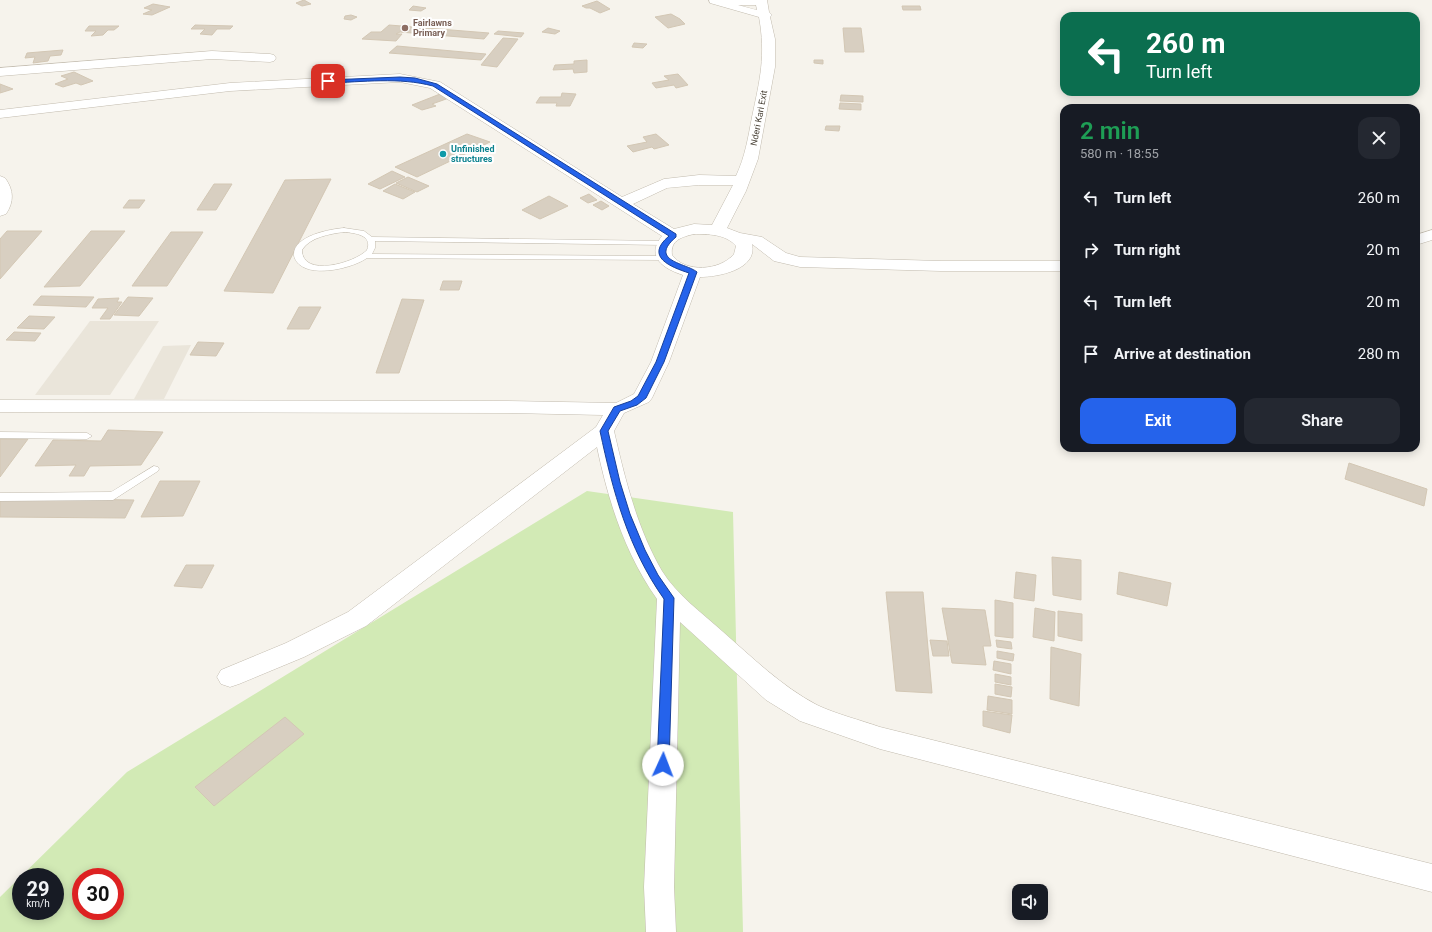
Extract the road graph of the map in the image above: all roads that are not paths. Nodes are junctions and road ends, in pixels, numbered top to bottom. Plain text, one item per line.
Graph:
1 (712, 0) edge
2 (763, 6) edge
3 (270, 58) dead end
4 (0, 72) edge
5 (0, 114) edge
6 (0, 181) edge
7 (742, 181) junction
8 (621, 203) junction
9 (0, 211) edge
10 (719, 230) junction
11 (737, 237) junction
12 (370, 239) junction
13 (668, 246) junction
14 (366, 256) junction
15 (1060, 266) edge
16 (694, 272) junction
17 (0, 406) edge
18 (617, 409) junction
19 (604, 431) junction
20 (0, 435) edge
21 (87, 436) dead end
22 (154, 469) dead end
23 (0, 497) edge
24 (669, 598) junction
25 (230, 677) dead end
26 (1432, 878) edge
27 (661, 932) edge

1 - 2 street
2 - 7 street, Nderi Kari Exit
3 - 4 street
5 - 8 street
6 - 9 street
7 - 8 street
7 - 10 street, Nderi Kari Exit
8 - 13 street
10 - 11 street
10 - 13 street
11 - 15 street
11 - 16 street
12 - 13 lane
12 - 14 lane
12 - 14 lane
13 - 14 lane
13 - 16 street
16 - 18 street
17 - 18 street
18 - 19 street
19 - 24 street
19 - 25 street
20 - 21 lane
22 - 23 lane
24 - 26 street
24 - 27 street

